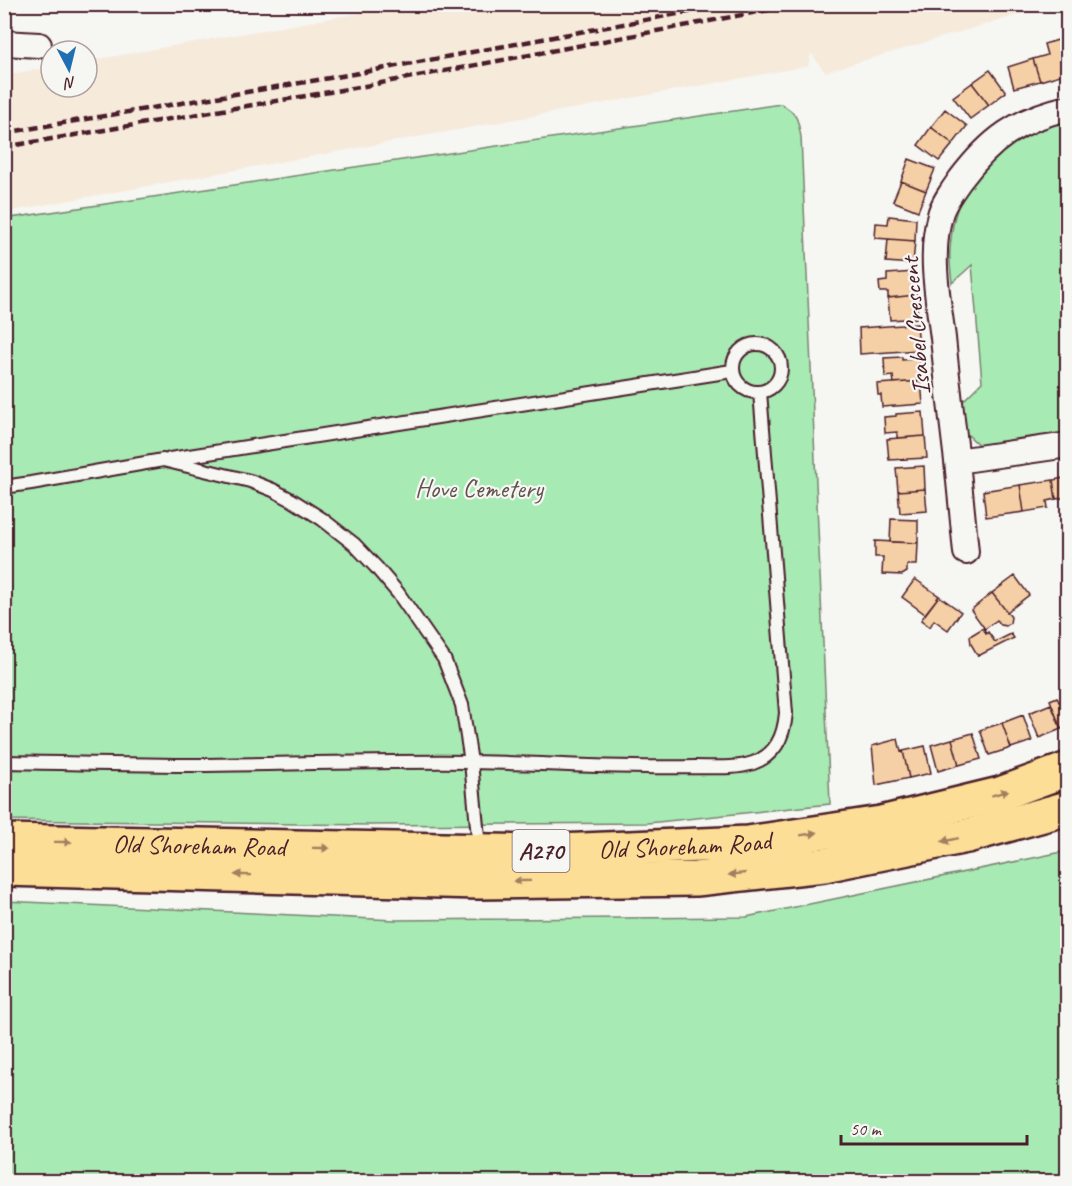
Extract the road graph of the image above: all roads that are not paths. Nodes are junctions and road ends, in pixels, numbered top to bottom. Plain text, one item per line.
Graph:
1 (4, 43) edge
2 (39, 45) dead end
3 (1068, 108) edge
4 (732, 370) junction
5 (759, 392) junction
6 (1068, 445) edge
7 (163, 460) junction
8 (957, 461) junction
9 (4, 487) edge
10 (966, 552) dead end
11 (4, 762) edge
12 (471, 762) junction
13 (1068, 770) edge
14 (1068, 808) edge
15 (4, 841) edge
16 (478, 866) junction
17 (4, 869) edge

1 - 2 street
3 - 8 street, Isabel Crescent
4 - 5 lane
4 - 5 lane
4 - 7 lane
5 - 12 lane
6 - 8 street
7 - 9 lane
7 - 12 lane
8 - 10 street, Isabel Crescent
11 - 12 lane
12 - 16 lane
16 -> 13 main road, Old Shoreham Road / A270
14 -> 16 main road, Old Shoreham Road / A270
15 -> 16 main road, Old Shoreham Road / A270
16 -> 17 main road, Old Shoreham Road / A270

